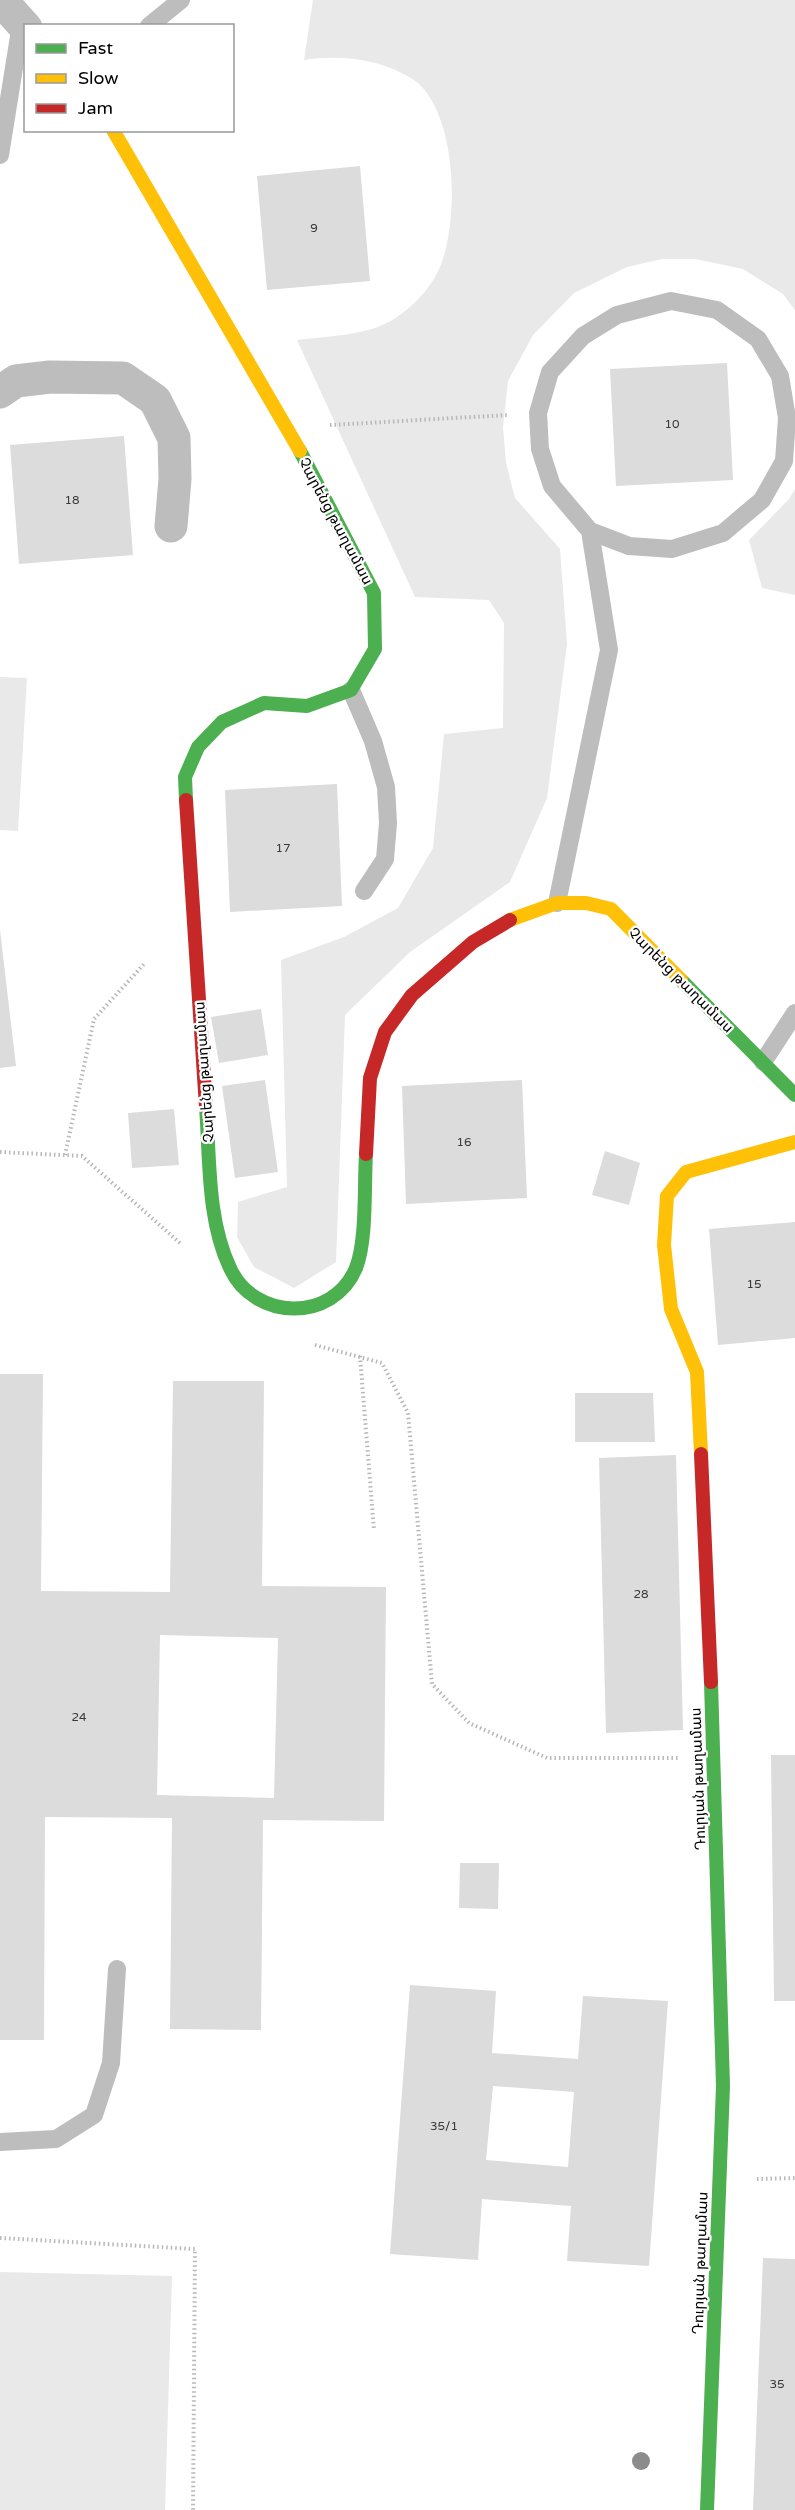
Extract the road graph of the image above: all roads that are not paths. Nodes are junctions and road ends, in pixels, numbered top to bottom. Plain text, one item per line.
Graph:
1 (181, 0) edge
2 (16, 17) edge
3 (151, 24) edge
4 (113, 132) edge
5 (0, 155) edge
6 (0, 392) edge
7 (171, 526) dead end
8 (590, 531) junction
9 (351, 690) junction
10 (364, 891) dead end
11 (557, 903) junction
12 (795, 1013) edge
13 (763, 1062) junction
14 (795, 1095) edge
15 (795, 1142) edge
16 (117, 1970) dead end
17 (0, 2142) edge
18 (707, 2510) edge

1 - 3 lane
2 - 5 lane
4 - 9 street, Չարենց թաղամաս
6 - 7 street
8 - 8 lane
8 - 11 lane
9 - 10 lane
9 - 11 street, Չարենց թաղամաս
11 - 13 street, Չարենց թաղամաս
12 - 13 lane
13 - 14 street, Չարենց թաղամաս
15 - 18 street, Դուրյան թաղամաս
16 - 17 lane

